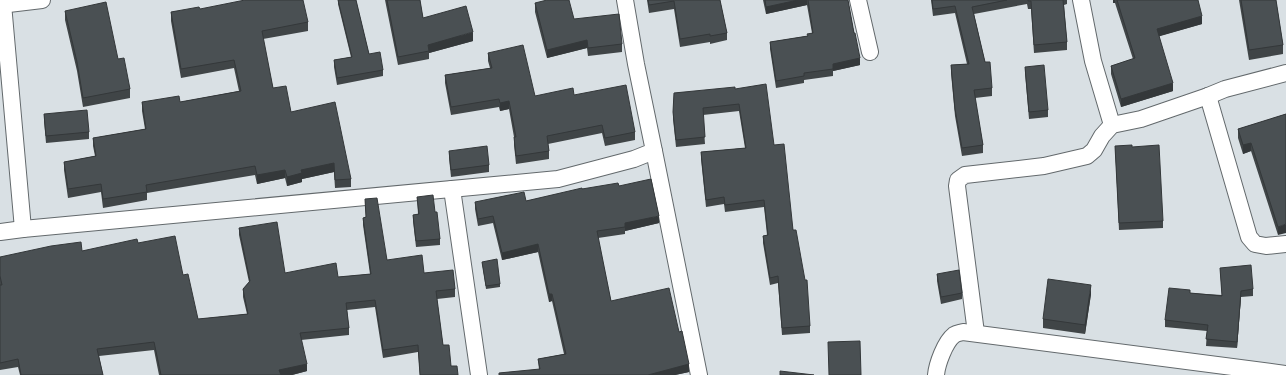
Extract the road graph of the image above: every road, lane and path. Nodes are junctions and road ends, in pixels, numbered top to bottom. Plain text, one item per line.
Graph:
1 (42, 0) edge
2 (625, 0) edge
3 (858, 0) edge
4 (1082, 0) edge
5 (2, 5) edge
6 (870, 52) dead end
7 (1286, 73) edge
8 (1208, 96) junction
9 (1112, 124) junction
10 (654, 152) junction
11 (452, 189) junction
12 (22, 229) junction
13 (0, 232) edge
14 (1286, 244) edge
15 (976, 333) junction
16 (1286, 374) edge
17 (479, 375) edge
18 (699, 375) edge
19 (936, 375) edge

1 - 5 street
2 - 10 street
3 - 6 street
4 - 9 street
5 - 12 street
7 - 8 street
8 - 9 street
8 - 14 street
9 - 15 street
10 - 11 street
10 - 18 street
11 - 12 street
11 - 17 street
12 - 13 street
15 - 16 street
15 - 19 street

